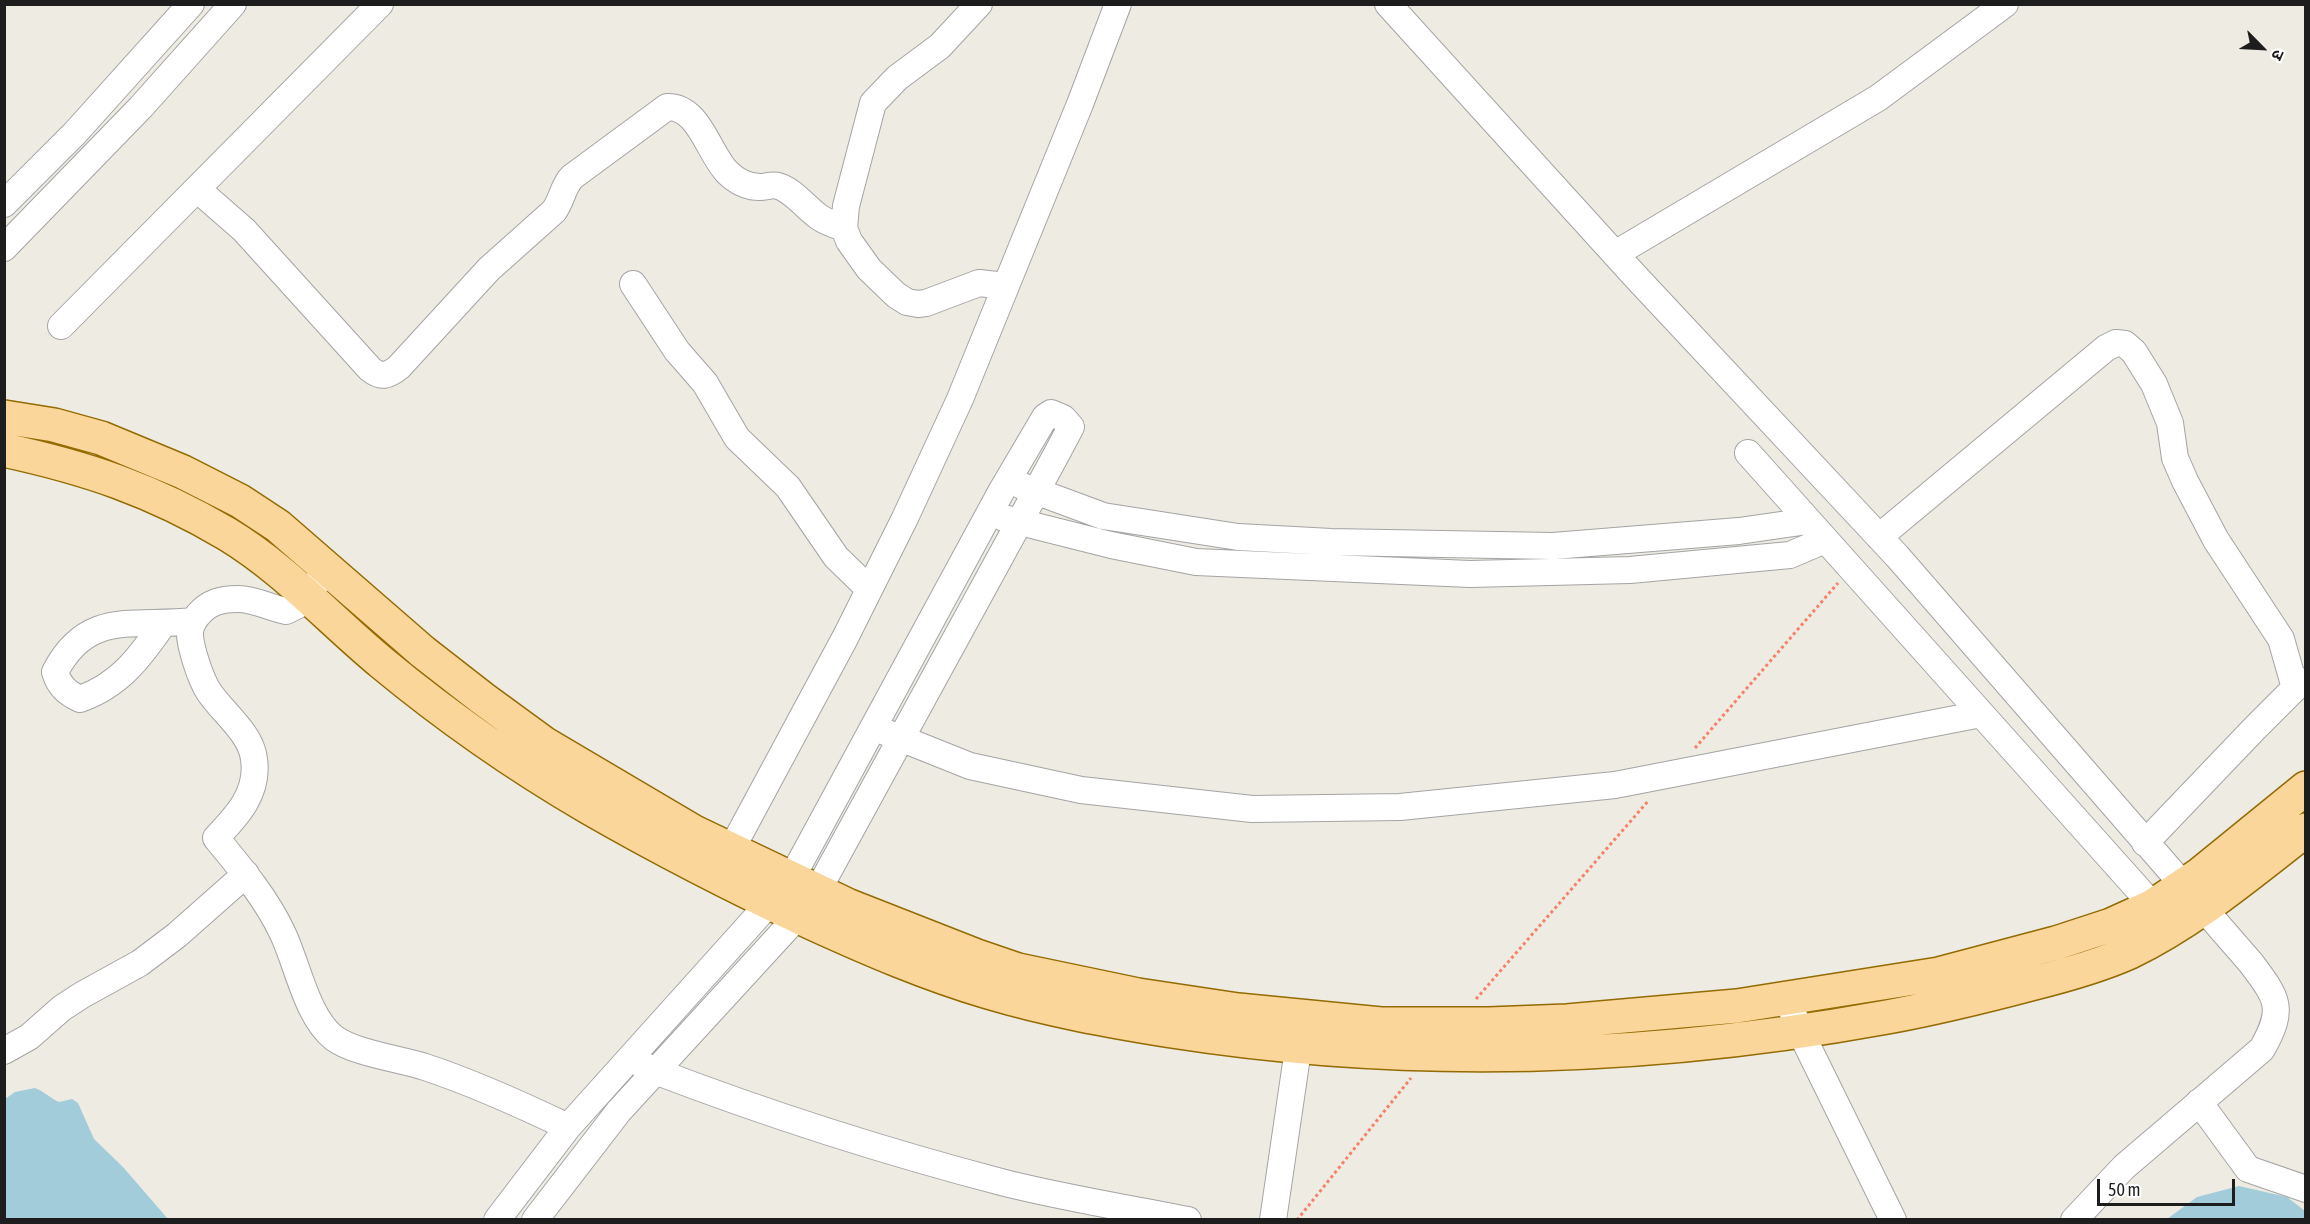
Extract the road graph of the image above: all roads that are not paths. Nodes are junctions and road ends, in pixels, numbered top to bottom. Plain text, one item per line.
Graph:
1 (190, 4) edge
2 (233, 4) edge
3 (380, 4) edge
4 (979, 4) edge
5 (1118, 4) edge
6 (1388, 4) edge
7 (2005, 4) edge
8 (197, 189) junction
9 (4, 204) edge
10 (844, 228) junction
11 (4, 248) edge
12 (1615, 254) junction
13 (633, 284) dead end
14 (1006, 286) junction
15 (61, 326) dead end
16 (4, 417) edge
17 (4, 450) edge
18 (1748, 453) dead end
19 (1007, 481) junction
20 (1037, 491) junction
21 (989, 514) junction
22 (1808, 521) junction
23 (1020, 522) junction
24 (1879, 537) junction
25 (1825, 540) junction
26 (328, 569) junction
27 (869, 589) junction
28 (306, 595) junction
29 (193, 621) junction
30 (163, 624) dead end
31 (2300, 684) edge
32 (1981, 714) junction
33 (873, 728) junction
34 (901, 739) junction
35 (2306, 788) edge
36 (2306, 830) edge
37 (2145, 843) junction
38 (731, 850) junction
39 (246, 874) junction
40 (802, 896) junction
41 (2193, 897) junction
42 (768, 903) junction
43 (2163, 917) junction
44 (1787, 998) junction
45 (1800, 1031) junction
46 (1300, 1032) junction
47 (4, 1051) edge
48 (630, 1058) junction
49 (655, 1071) junction
50 (2199, 1102) junction
51 (568, 1127) junction
52 (2302, 1184) edge
53 (497, 1220) edge
54 (535, 1220) edge
55 (1188, 1220) edge
56 (1273, 1220) edge
57 (1893, 1220) edge
58 (2074, 1220) edge

1 - 9 street
2 - 11 street
3 - 8 street
4 - 10 street
5 - 14 street
6 - 12 street
7 - 12 street
8 - 10 street
8 - 15 street
10 - 14 street
12 - 24 street
13 - 27 street
14 - 27 street
16 - 26 main road
17 - 28 main road
18 - 22 street
19 - 20 street
19 - 20 street
19 - 21 street
20 - 22 street
20 - 23 street
21 - 23 street
21 - 33 street
22 - 25 street
23 - 25 street
23 - 34 street
24 - 31 street
24 - 37 street
25 - 32 street
26 - 28 street
26 - 38 main road
27 - 38 street
28 - 29 street
28 - 42 main road
29 - 30 street
29 - 39 street
31 - 37 street
32 - 34 street
32 - 43 street
33 - 34 street
33 - 40 street
34 - 40 street
35 - 41 main road
36 - 41 main road
37 - 41 street
38 - 40 main road
39 - 47 street
39 - 51 street
40 - 42 main road
40 - 46 main road
40 - 49 street
41 - 43 main road
41 - 50 street
42 - 48 street
43 - 44 main road
43 - 45 main road
44 - 45 street
44 - 46 main road
45 - 46 main road
45 - 57 street
46 - 56 street
48 - 49 street
48 - 51 street
49 - 54 street
49 - 55 street
50 - 52 street
50 - 58 street
51 - 53 street

